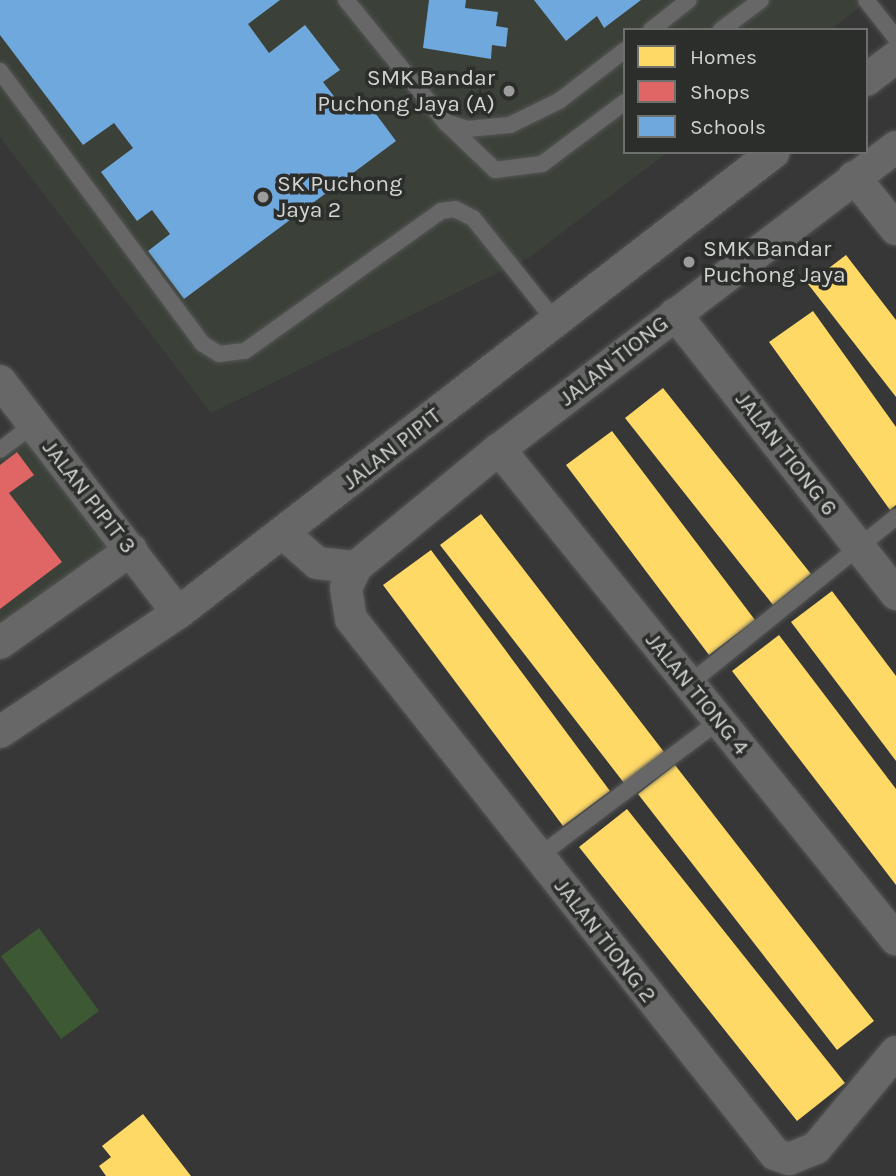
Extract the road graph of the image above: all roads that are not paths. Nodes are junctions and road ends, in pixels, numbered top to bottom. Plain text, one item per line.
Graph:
1 (346, 0) edge
2 (689, 0) edge
3 (761, 0) edge
4 (866, 0) edge
5 (653, 28) edge
6 (724, 28) edge
7 (896, 38) edge
8 (623, 52) edge
9 (896, 57) edge
10 (0, 71) edge
11 (868, 78) edge
12 (623, 103) edge
13 (446, 123) junction
14 (896, 147) edge
15 (771, 154) edge
16 (855, 177) junction
17 (896, 229) edge
18 (675, 314) junction
19 (556, 322) junction
20 (0, 381) edge
21 (34, 424) junction
22 (499, 449) junction
23 (0, 450) edge
24 (896, 517) edge
25 (283, 533) junction
26 (858, 546) junction
27 (131, 550) junction
28 (351, 577) junction
29 (896, 594) edge
30 (177, 613) junction
31 (0, 643) edge
32 (689, 684) junction
33 (719, 721) junction
34 (0, 732) edge
35 (538, 856) junction
36 (896, 939) edge
37 (896, 1052) edge

1 - 13 lane
2 - 5 lane
3 - 6 lane
4 - 7 lane
8 - 13 lane
9 - 11 street
10 - 19 lane
12 - 13 lane
14 - 16 street, JALAN TIONG
15 - 19 street, JALAN PIPIT
16 - 17 street
16 - 18 street, JALAN TIONG
18 - 22 street, JALAN TIONG
18 - 26 street, JALAN TIONG 6
19 - 25 street, JALAN PIPIT
20 - 21 street, JALAN PIPIT 3
21 - 23 lane
21 - 27 street, JALAN PIPIT 3
22 - 28 street, JALAN TIONG
22 - 32 street, JALAN TIONG 4
24 - 26 lane
25 - 28 street
25 - 30 street, JALAN PIPIT
26 - 29 street, JALAN TIONG 6
26 - 32 lane
27 - 30 street, JALAN PIPIT 3
27 - 31 street
28 - 35 street, JALAN TIONG 2
30 - 34 street, JALAN PIPIT
32 - 33 street, JALAN TIONG 4
33 - 35 lane
33 - 36 street, JALAN TIONG 4
35 - 37 street, JALAN TIONG 2

